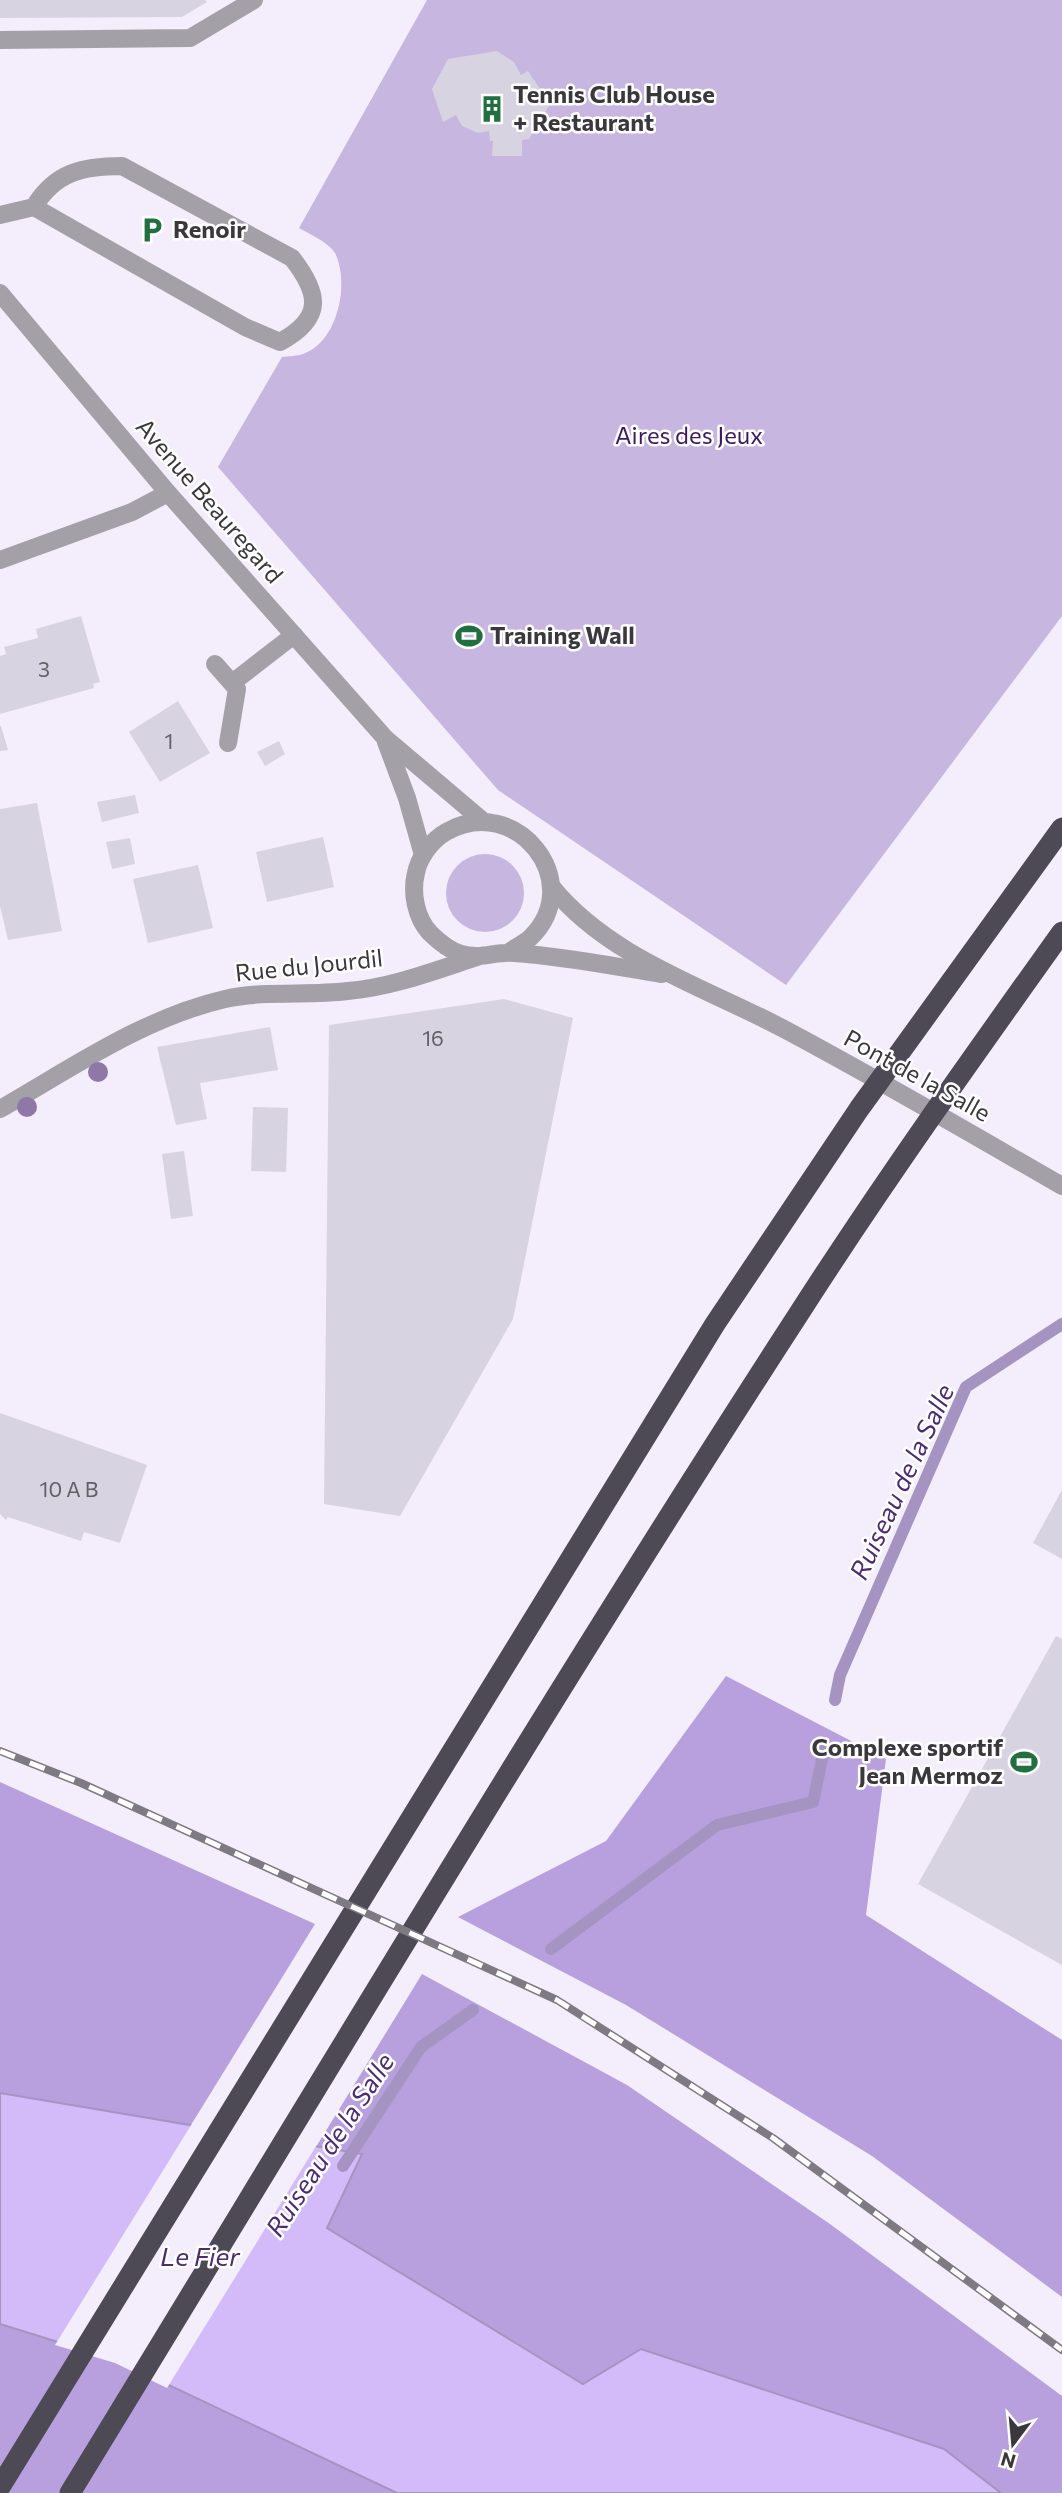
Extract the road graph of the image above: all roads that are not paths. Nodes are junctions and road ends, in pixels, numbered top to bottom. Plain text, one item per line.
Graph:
1 (254, 0) edge
2 (0, 40) edge
3 (34, 206) junction
4 (0, 215) edge
5 (0, 293) edge
6 (168, 493) junction
7 (0, 560) edge
8 (294, 635) junction
9 (215, 664) dead end
10 (232, 683) junction
11 (385, 738) junction
12 (228, 743) dead end
13 (483, 821) junction
14 (1062, 828) edge
15 (423, 855) junction
16 (551, 886) junction
17 (1062, 932) edge
18 (509, 952) junction
19 (477, 957) junction
20 (672, 976) junction
21 (0, 1109) edge
22 (1062, 1186) edge
23 (0, 2487) edge
24 (70, 2493) edge

1 - 2 street
3 - 3 street
3 - 4 street
5 - 6 street, Avenue Beauregard
6 - 7 street
6 - 8 street, Avenue Beauregard
8 - 10 street
8 - 11 street, Avenue Beauregard
9 - 10 street
10 - 12 street
11 - 13 street, Avenue Beauregard
11 - 15 street, Avenue Beauregard
13 - 15 street
13 - 16 street
14 - 23 highway
15 - 19 street
16 - 18 street
16 - 20 street
17 - 24 highway
18 - 19 street
18 - 20 street
19 - 21 street, Rue du Jourdil
20 - 22 street, Pont de la Salle

